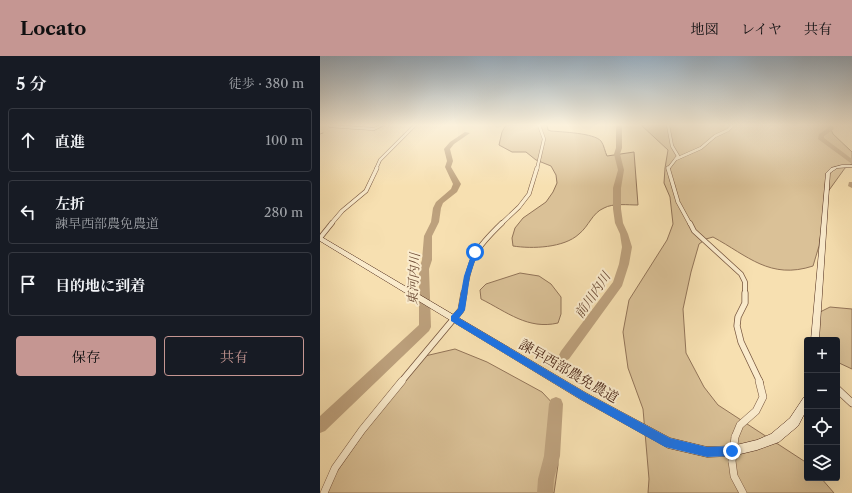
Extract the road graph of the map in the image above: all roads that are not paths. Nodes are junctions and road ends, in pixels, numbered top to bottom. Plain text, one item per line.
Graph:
1 (395, 145) edge
2 (543, 145) edge
3 (672, 145) edge
4 (704, 145) edge
5 (674, 159) junction
6 (852, 166) edge
7 (320, 238) edge
8 (454, 319) junction
9 (815, 337) edge
10 (840, 392) edge
11 (852, 403) edge
12 (804, 405) edge
13 (324, 493) edge
14 (743, 493) edge

1 - 7 street
2 - 8 street
3 - 5 street
4 - 5 street
5 - 14 street, bridge
6 - 9 street
7 - 8 street, 諫早西部農免農道
8 - 12 street, 諫早西部農免農道
8 - 13 street
10 - 11 street

